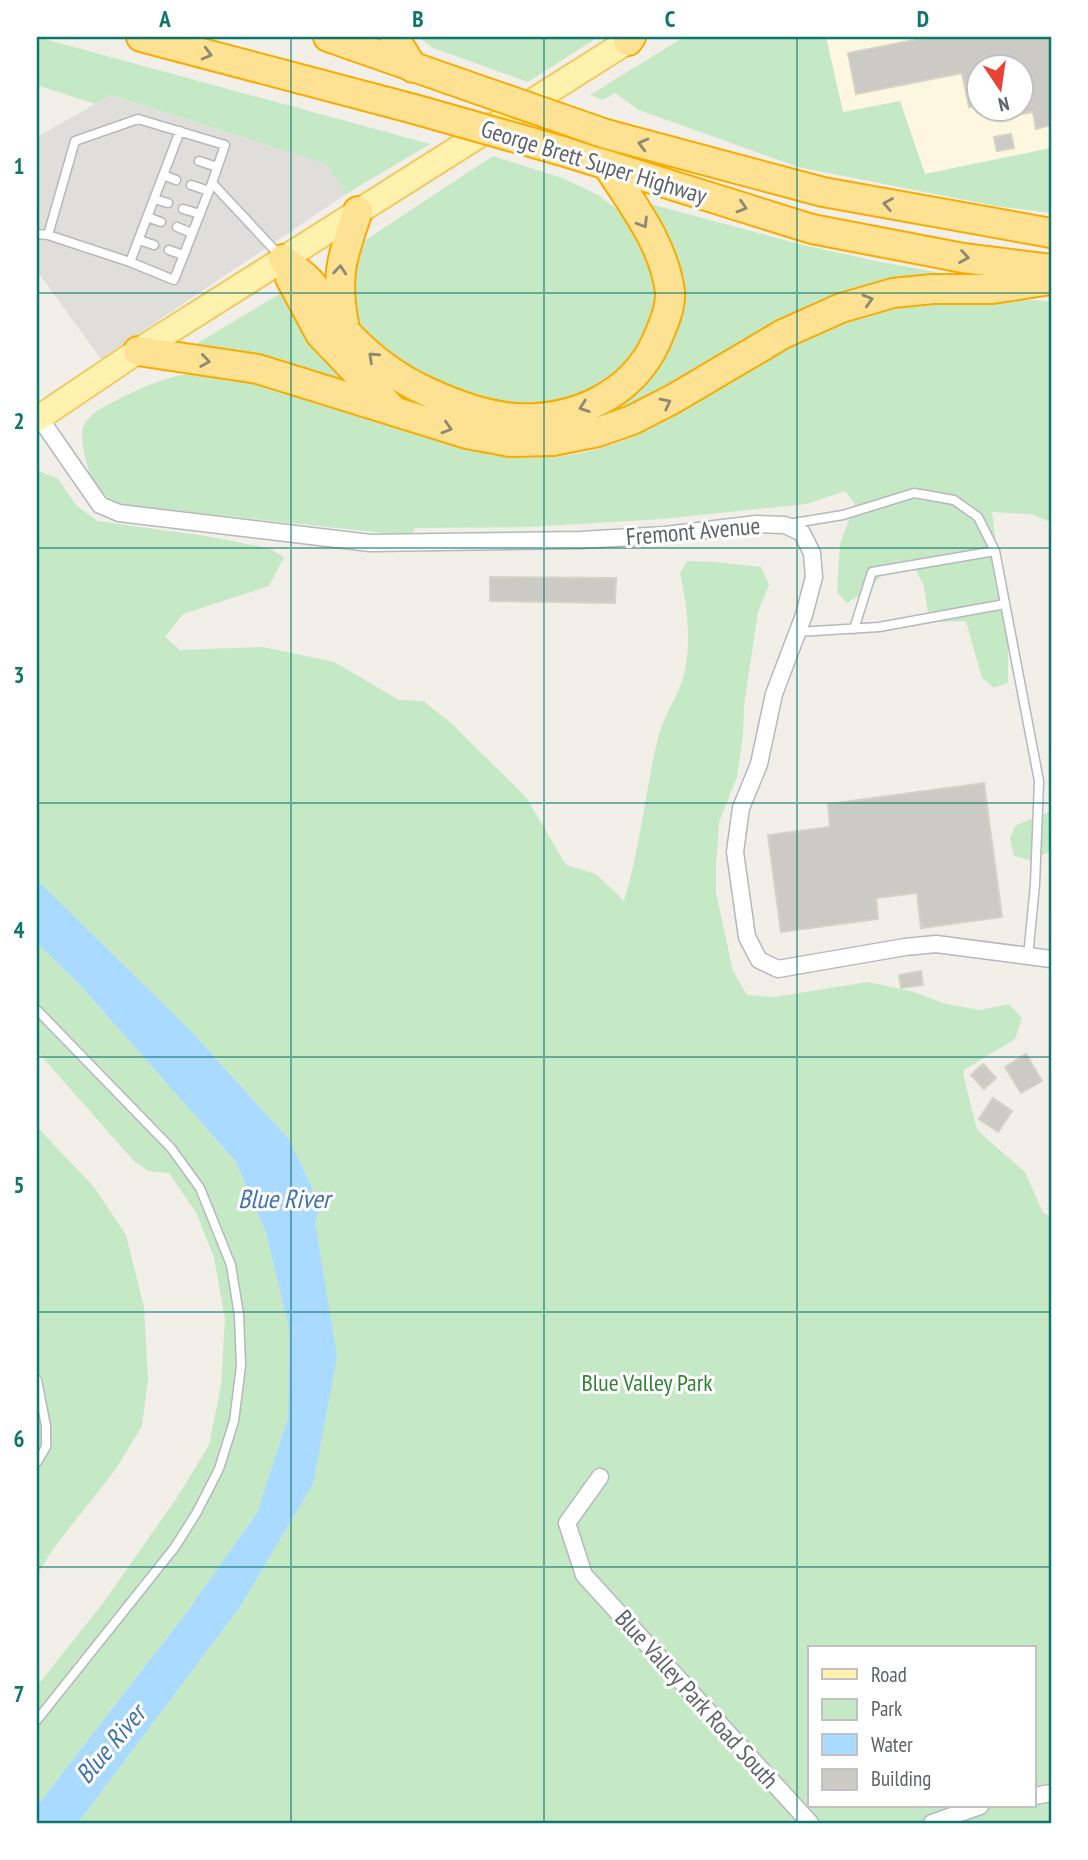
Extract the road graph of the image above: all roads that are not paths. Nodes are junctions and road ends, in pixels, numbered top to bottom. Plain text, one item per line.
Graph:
1 (141, 37) edge
2 (328, 37) edge
3 (394, 37) edge
4 (630, 39) edge
5 (413, 68) junction
6 (180, 131) junction
7 (172, 151) junction
8 (184, 155) dead end
9 (199, 161) dead end
10 (607, 165) junction
11 (218, 167) junction
12 (163, 175) junction
13 (176, 180) dead end
14 (191, 185) dead end
15 (211, 187) junction
16 (154, 199) junction
17 (168, 203) dead end
18 (183, 209) dead end
19 (358, 211) junction
20 (200, 214) junction
21 (147, 217) junction
22 (162, 222) dead end
23 (177, 227) dead end
24 (192, 233) junction
25 (1051, 233) edge
26 (37, 234) edge
27 (48, 235) junction
28 (139, 240) junction
29 (154, 245) dead end
30 (169, 250) dead end
31 (183, 256) junction
32 (283, 259) junction
33 (130, 262) junction
34 (1051, 269) edge
35 (1051, 280) edge
36 (345, 330) junction
37 (138, 351) junction
38 (396, 412) junction
39 (38, 418) edge
40 (785, 525) junction
41 (995, 551) junction
42 (1005, 604) junction
43 (854, 629) junction
44 (797, 632) junction
45 (1028, 957) junction
46 (1051, 959) edge
47 (37, 1010) edge
48 (37, 1380) edge
49 (37, 1462) edge
50 (600, 1477) dead end
51 (37, 1720) edge
52 (974, 1808) edge
53 (810, 1823) edge
54 (932, 1823) edge

1 -> 10 highway, George Brett Super Highway, bridge
2 - 5 highway, George Brett Super Highway
3 - 5 highway
4 - 19 main road
25 -> 5 highway, George Brett Super Highway, bridge
6 - 7 lane
6 - 11 lane
6 - 27 lane
7 - 8 lane
7 - 12 lane
9 - 11 lane
10 -> 34 highway, George Brett Super Highway
10 -> 36 highway
11 - 15 lane
12 - 13 lane
12 - 16 lane
14 - 15 lane
15 - 20 lane
15 - 32 lane
16 - 17 lane
16 - 21 lane
18 - 20 lane
19 - 32 main road
36 -> 19 highway
20 - 24 lane
21 - 22 lane
21 - 28 lane
23 - 24 lane
24 - 31 lane
26 - 27 lane
27 - 33 lane
28 - 29 lane
28 - 33 lane
30 - 31 lane
31 - 33 lane
32 - 36 highway
32 - 37 main road
32 - 38 highway
38 -> 35 highway
37 -> 38 highway
37 - 39 main road
39 - 40 street, Fremont Avenue
40 - 41 lane
40 - 44 street, Fremont Avenue
41 - 42 lane
41 - 43 lane
42 - 43 lane
42 - 45 lane
43 - 44 lane
44 - 45 street, Fremont Avenue
45 - 46 street, Fremont Avenue
47 - 51 lane
48 - 49 lane
50 - 53 street, Blue Valley Park Road South
52 - 54 street

